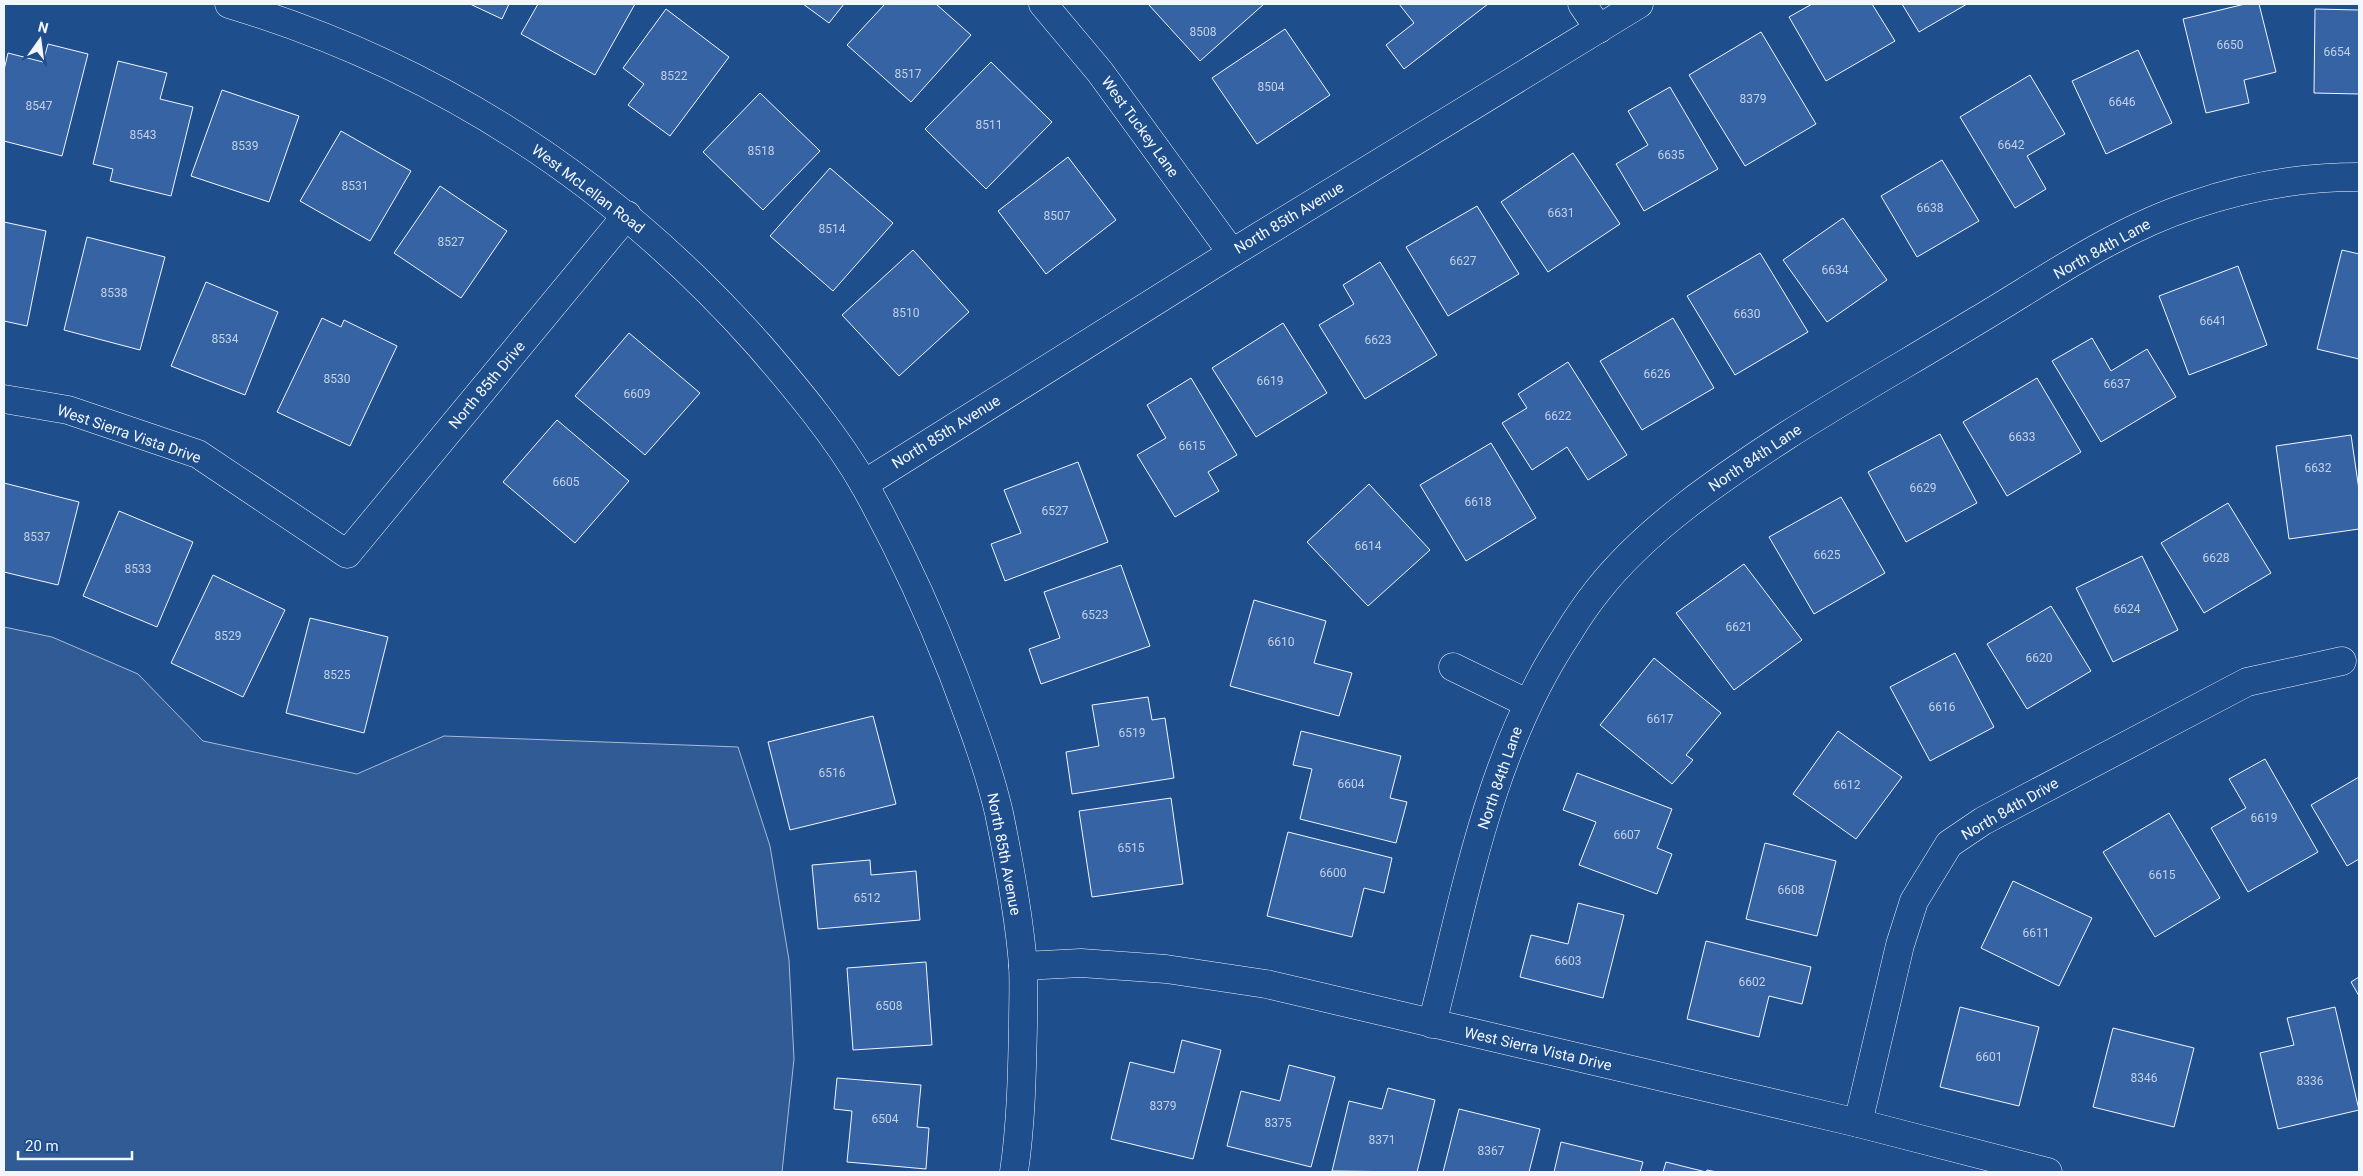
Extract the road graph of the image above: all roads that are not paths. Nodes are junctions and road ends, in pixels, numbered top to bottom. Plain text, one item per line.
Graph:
1 (229, 4) edge
2 (1043, 4) edge
3 (1582, 4) edge
4 (1639, 4) edge
5 (1599, 29) junction
6 (2359, 177) edge
7 (627, 216) junction
8 (1232, 253) junction
9 (4, 399) edge
10 (864, 484) junction
11 (347, 554) joint
12 (2342, 661) dead end
13 (1453, 667) dead end
14 (1527, 703) junction
15 (1023, 966) junction
16 (1432, 1024) junction
17 (1858, 1123) junction
18 (1014, 1172) edge
19 (2048, 1172) edge

1 - 7 street, West McLellan Road
2 - 8 street, West Tuckey Lane
3 - 5 street
4 - 5 street, North 85th Avenue
5 - 8 street, North 85th Avenue
6 - 14 street, North 84th Lane
7 - 10 street, West McLellan Road
7 - 11 street, North 85th Drive
8 - 10 street, North 85th Avenue
9 - 11 street, West Sierra Vista Drive
10 - 15 street, North 85th Avenue
12 - 17 street, North 84th Drive
13 - 14 street
14 - 16 street, North 84th Lane
15 - 16 street, West Sierra Vista Drive
15 - 18 street, North 85th Avenue
16 - 17 street, West Sierra Vista Drive
17 - 19 street, West Sierra Vista Drive

